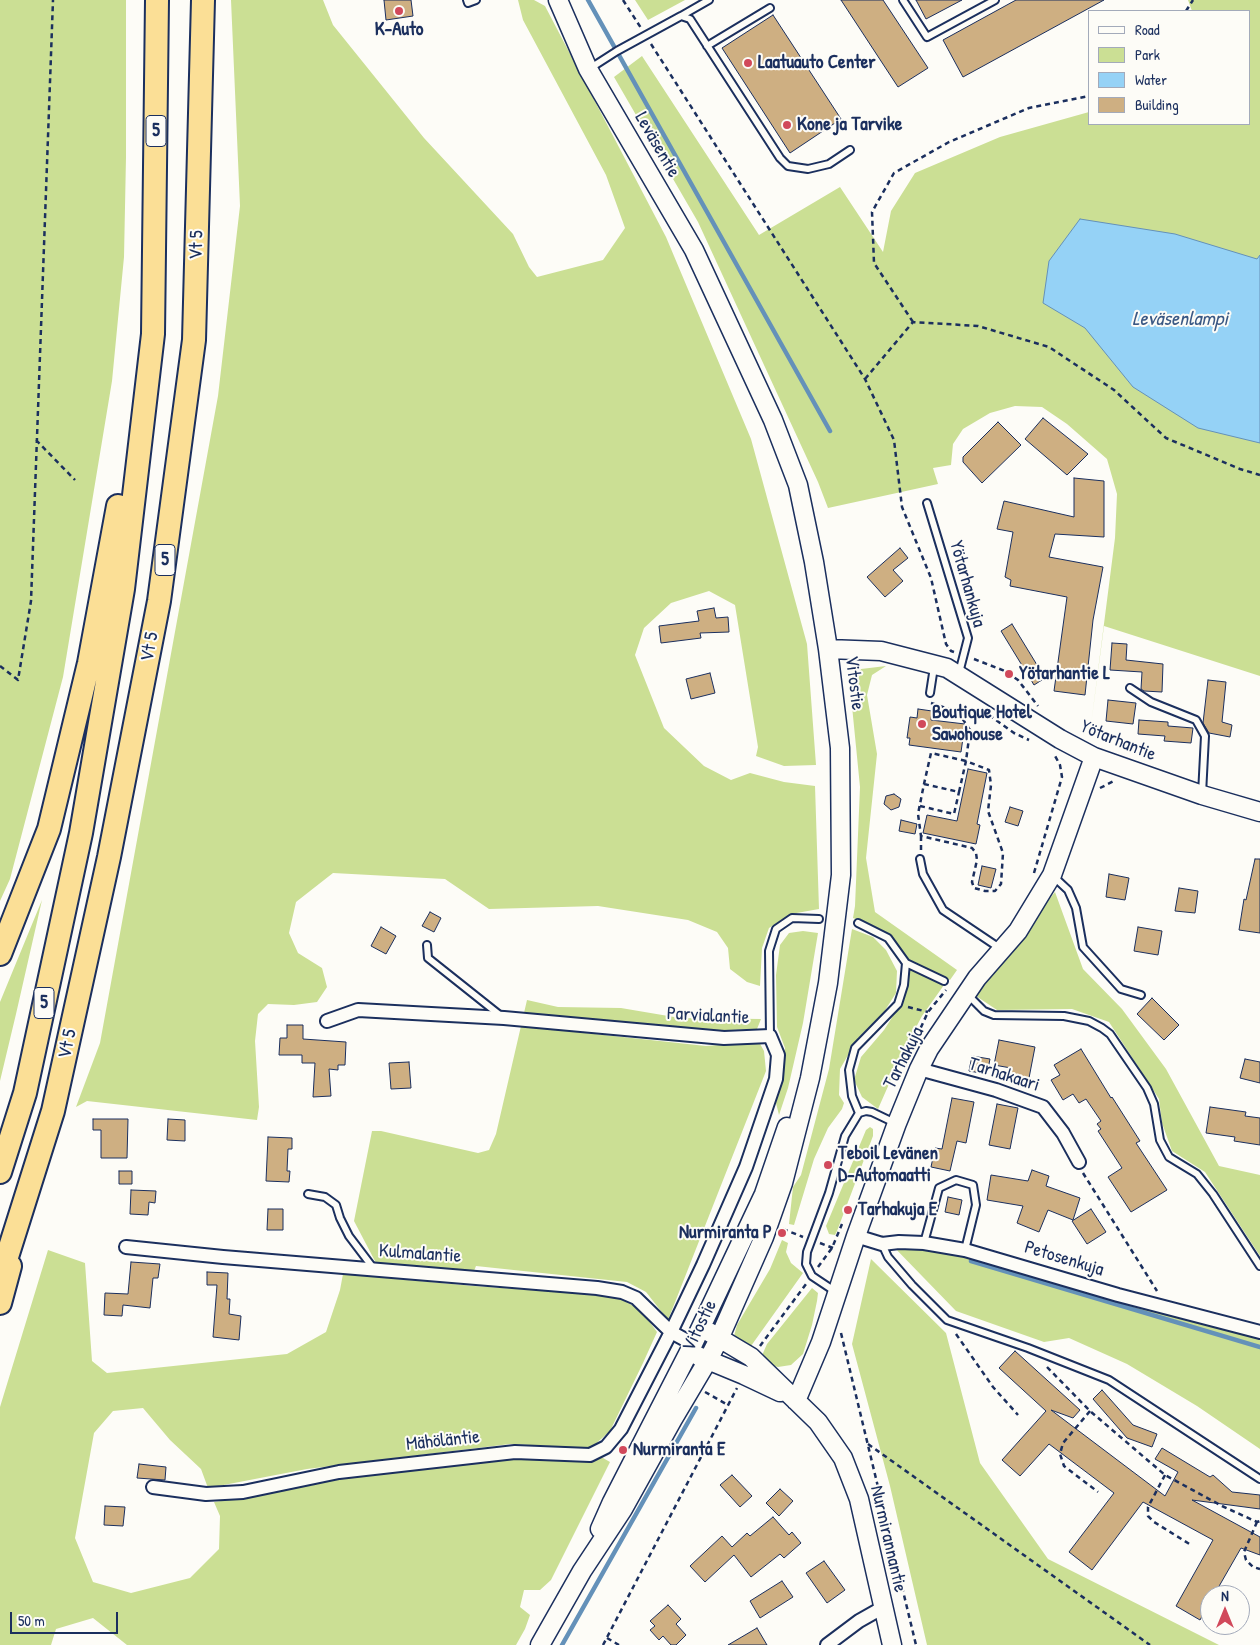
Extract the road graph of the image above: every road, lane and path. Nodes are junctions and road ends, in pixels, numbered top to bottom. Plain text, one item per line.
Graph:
1 (53, 0) edge
2 (157, 0) edge
3 (204, 0) edge
4 (467, 0) edge
5 (476, 0) edge
6 (558, 0) edge
7 (710, 0) edge
8 (903, 0) edge
9 (995, 0) edge
10 (770, 8) dead end
11 (681, 16) junction
12 (707, 46) junction
13 (588, 69) junction
14 (1088, 96) edge
15 (850, 150) dead end
16 (154, 262) junction
17 (722, 310) joint
18 (913, 322) junction
19 (865, 379) dead end
20 (36, 440) junction
21 (1260, 475) edge
22 (76, 480) dead end
23 (928, 503) dead end
24 (828, 649) junction
25 (934, 663) junction
26 (0, 666) edge
27 (959, 674) junction
28 (1130, 688) dead end
29 (930, 693) joint
30 (1094, 757) junction
31 (966, 761) junction
32 (924, 784) junction
33 (959, 792) junction
34 (1202, 795) junction
35 (920, 806) junction
36 (1260, 812) edge
37 (920, 860) dead end
38 (1052, 875) junction
39 (819, 919) dead end
40 (858, 923) dead end
41 (427, 944) dead end
42 (1002, 949) junction
43 (0, 954) edge
44 (906, 963) junction
45 (944, 981) dead end
46 (1141, 995) dead end
47 (971, 998) dead end
48 (898, 1004) junction
49 (928, 1012) dead end
50 (504, 1018) junction
51 (327, 1021) dead end
52 (770, 1036) junction
53 (918, 1069) junction
54 (810, 1078) junction
55 (53, 1111) junction
56 (859, 1113) junction
57 (896, 1123) junction
58 (1079, 1162) joint
59 (0, 1172) edge
60 (308, 1194) dead end
61 (769, 1223) junction
62 (812, 1240) junction
63 (924, 1242) junction
64 (853, 1244) junction
65 (882, 1244) junction
66 (126, 1247) dead end
67 (832, 1248) dead end
68 (965, 1250) junction
69 (1260, 1266) edge
70 (375, 1270) junction
71 (0, 1279) edge
72 (838, 1293) junction
73 (0, 1303) edge
74 (1167, 1307) junction
75 (947, 1320) junction
76 (701, 1327) junction
77 (841, 1330) dead end
78 (671, 1332) junction
79 (1260, 1332) edge
80 (719, 1339) junction
81 (691, 1348) junction
82 (1028, 1348) junction
83 (708, 1360) junction
84 (796, 1401) junction
85 (1090, 1411) junction
86 (1018, 1415) dead end
87 (867, 1443) junction
88 (1165, 1474) junction
89 (1260, 1479) edge
90 (153, 1487) dead end
91 (1098, 1492) dead end
92 (1259, 1522) edge
93 (1191, 1545) dead end
94 (1260, 1569) edge
95 (582, 1571) junction
96 (882, 1608) junction
97 (607, 1638) dead end
98 (540, 1645) edge
99 (620, 1645) edge
100 (827, 1645) edge
101 (892, 1645) edge
102 (916, 1645) edge
103 (1150, 1645) edge

1 - 20 path
2 - 16 highway, Vt 5 / 5
3 - 55 highway, Vt 5 / 5
4 - 5 lane
6 - 13 main road, Leväsentie
7 - 11 lane
8 - 9 lane
10 - 12 lane
11 - 12 lane
11 - 13 lane
12 - 15 lane
13 - 17 main road, Leväsentie
14 - 18 path
16 - 43 highway
16 - 59 highway, Vt 5 / 5
17 - 24 main road, Vitostie
18 - 19 path
18 - 21 path
20 - 22 path
20 - 26 path
23 - 27 lane, Yötarhankuja
24 - 25 main road, Yötarhantie
24 - 54 main road, Vitostie
25 - 27 main road, Yötarhantie
25 - 29 lane
27 - 30 main road, Yötarhantie
28 - 34 lane
29 - 31 path
30 - 34 main road, Yötarhantie
30 - 38 main road, Tarhakuja
31 - 32 path
31 - 33 path
31 - 35 path
32 - 33 path
32 - 35 path
33 - 35 path
34 - 36 main road, Yötarhantie
37 - 42 lane
38 - 42 main road, Tarhakuja
38 - 46 lane
39 - 52 lane
40 - 44 lane
41 - 50 lane
42 - 53 main road, Tarhakuja
44 - 45 lane
44 - 48 lane
47 - 69 lane
48 - 49 path
48 - 56 lane
50 - 51 street, Parvialantie
50 - 52 street, Parvialantie
52 - 78 street, Parvialantie
53 - 57 main road, Tarhakuja
53 - 58 street, Tarhakaari
54 - 61 main road, Vitostie
54 - 76 main road, Vitostie
55 - 71 highway, Vt 5 / 5
55 - 73 highway
56 - 57 lane
56 - 62 lane
57 - 64 main road, Tarhakuja
58 - 74 path
60 - 70 lane
61 - 62 path
61 - 80 main road, Vitostie
62 - 72 lane
63 - 65 street, Petosenkuja
63 - 68 street, Petosenkuja
63 - 68 lane
64 - 65 street, Petosenkuja
64 - 67 path
64 - 72 main road, Tarhakuja
65 - 75 lane
66 - 70 street, Kulmalantie
68 - 74 street, Petosenkuja
70 - 78 street, Kulmalantie
72 - 84 main road, Tarhakuja
74 - 79 street, Petosenkuja
75 - 82 lane
75 - 86 path
76 - 80 main road, Nurmirannantie
76 - 81 main road, Vitostie
77 - 87 path
78 - 81 street, Kulmalantie
78 - 90 street, Mähöläntie
80 - 83 main road, Vitostie
80 - 84 main road, Nurmirannantie
81 - 83 main road, Nurmirannantie
81 - 95 main road, Vitostie
82 - 85 path
82 - 89 lane
83 - 84 main road, Nurmirannantie
83 - 95 main road, Vitostie
84 - 96 main road, Nurmirannantie
85 - 88 path
85 - 91 path
87 - 102 path
87 - 103 path
88 - 92 path
88 - 93 path
92 - 94 path
95 - 98 main road, Vitostie
96 - 100 street
96 - 101 main road, Nurmirannantie
97 - 99 path

